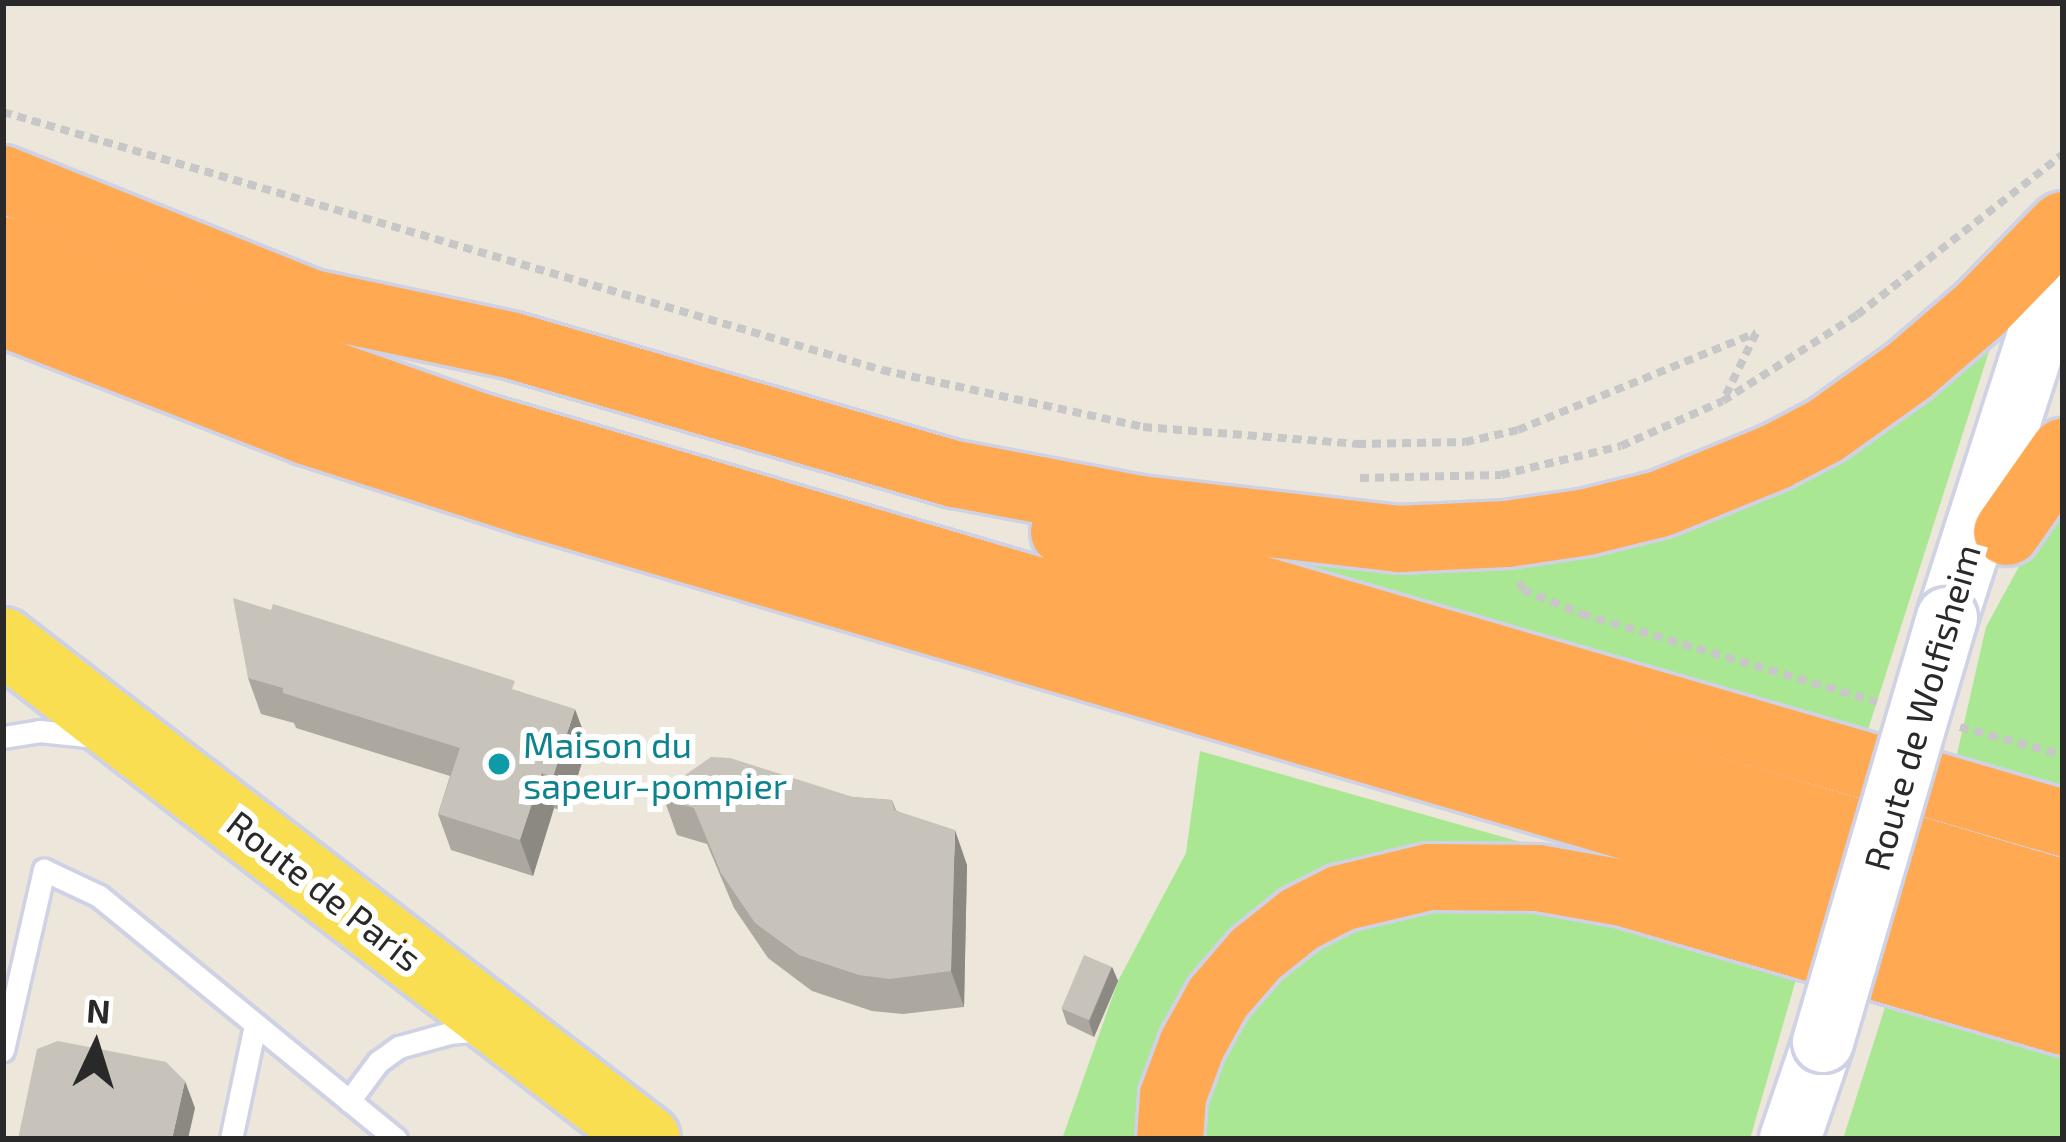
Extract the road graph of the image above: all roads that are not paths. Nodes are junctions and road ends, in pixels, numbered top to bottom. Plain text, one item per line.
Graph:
1 (3, 179) edge
2 (2063, 225) edge
3 (3, 250) edge
4 (2063, 278) edge
5 (312, 303) junction
6 (3, 313) edge
7 (2063, 359) edge
8 (2063, 452) edge
9 (2007, 532) junction
10 (1959, 622) junction
11 (3, 641) edge
12 (3, 737) edge
13 (134, 743) junction
14 (2063, 823) edge
15 (2063, 893) edge
16 (2063, 955) edge
17 (2063, 1022) edge
18 (254, 1025) junction
19 (505, 1029) junction
20 (1836, 1045) junction
21 (3, 1050) edge
22 (349, 1101) junction
23 (231, 1139) edge
24 (396, 1139) edge
25 (647, 1139) edge
26 (1170, 1139) edge
27 (1790, 1139) edge
28 (1822, 1139) edge

1 - 5 highway
2 - 5 highway
3 - 15 highway
4 - 10 main road, Route de Wolfisheim
5 - 14 highway
6 - 16 highway
7 - 9 main road, Route de Wolfisheim
8 - 9 highway
9 - 10 main road, Route de Wolfisheim
10 - 20 main road, Route de Wolfisheim, bridge
11 - 13 main road, Route de Paris
12 - 13 lane
13 - 19 main road, Route de Paris
17 - 26 highway
18 - 21 lane
18 - 22 lane
18 - 23 lane
19 - 22 lane
19 - 25 main road, Route de Paris
20 - 27 main road, Route de Wolfisheim
20 - 28 main road, Route de Wolfisheim
22 - 24 lane

